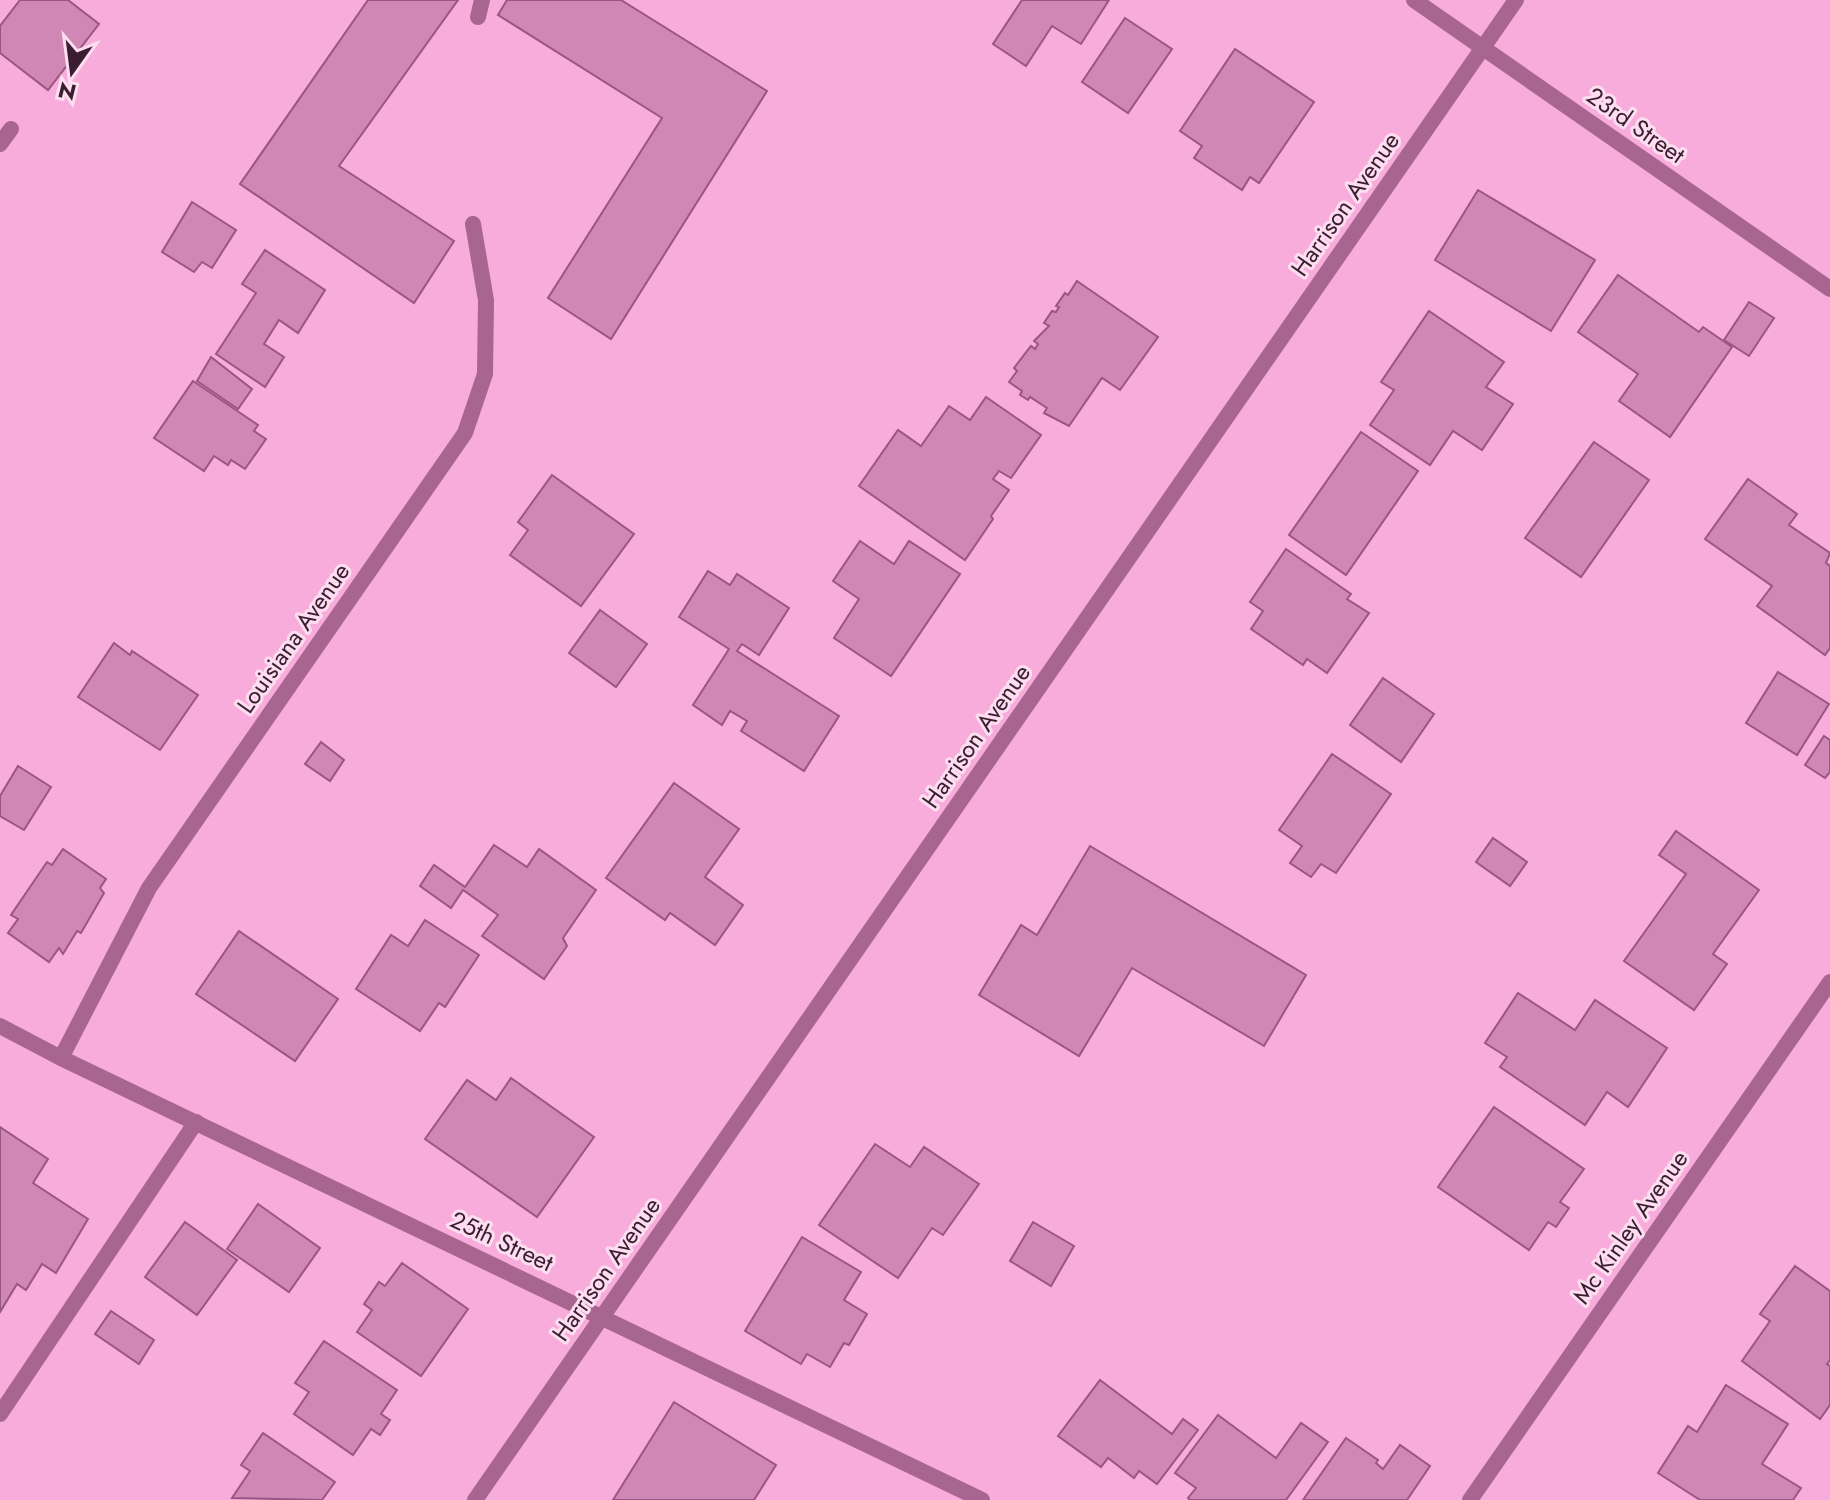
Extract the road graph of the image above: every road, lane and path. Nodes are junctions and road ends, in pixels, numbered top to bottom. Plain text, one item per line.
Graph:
1 (482, 0) edge
2 (1414, 0) edge
3 (1516, 0) edge
4 (478, 17) dead end
5 (1483, 48) junction
6 (11, 129) dead end
7 (0, 144) edge
8 (473, 224) dead end
9 (1830, 289) edge
10 (1830, 982) edge
11 (0, 1026) edge
12 (61, 1058) junction
13 (196, 1122) junction
14 (603, 1316) junction
15 (0, 1414) edge
16 (475, 1500) edge
17 (982, 1500) edge
18 (1470, 1500) edge

1 - 4 street
2 - 5 street, 23rd Street
3 - 5 street, Harrison Avenue
5 - 9 street, 23rd Street
5 - 14 street, Harrison Avenue
6 - 7 street
8 - 12 street, Louisiana Avenue
10 - 18 street, Mc Kinley Avenue
11 - 12 street, 25th Street
12 - 13 street, 25th Street
13 - 14 street, 25th Street
13 - 15 street
14 - 16 street, Harrison Avenue
14 - 17 street, 25th Street

